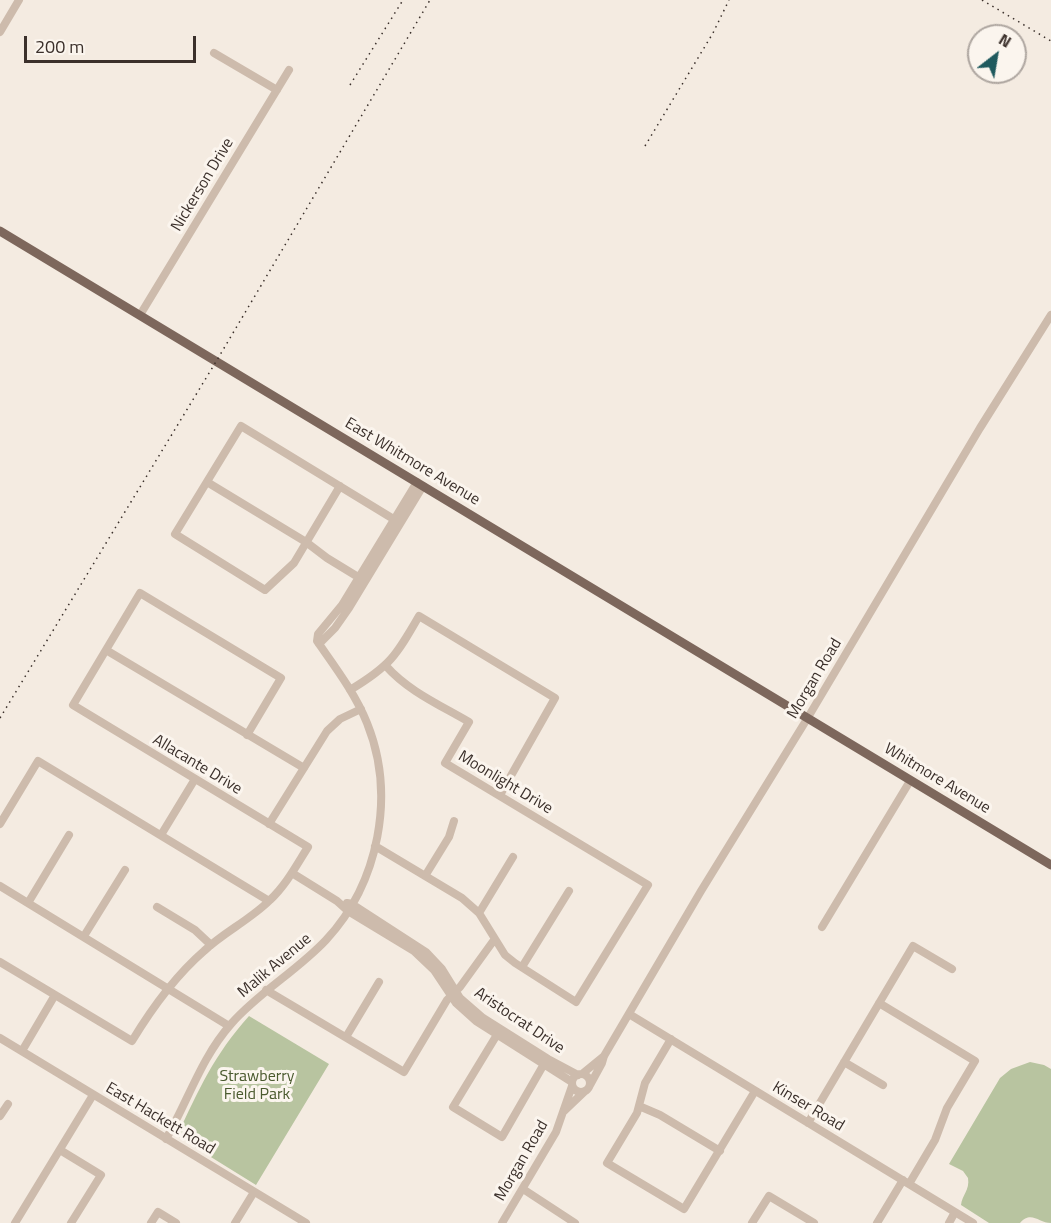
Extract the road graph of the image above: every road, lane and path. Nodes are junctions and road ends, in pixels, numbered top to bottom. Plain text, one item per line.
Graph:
1 (19, 0) edge
2 (0, 32) edge
3 (214, 53) dead end
4 (289, 70) dead end
5 (277, 90) junction
6 (0, 231) edge
7 (140, 315) junction
8 (1051, 315) edge
9 (207, 482) junction
10 (420, 484) junction
11 (340, 486) junction
12 (397, 521) junction
13 (306, 542) junction
14 (362, 579) junction
15 (106, 650) junction
16 (386, 666) junction
17 (350, 690) junction
18 (361, 709) junction
19 (807, 719) junction
20 (247, 735) junction
21 (303, 768) junction
22 (195, 779) junction
23 (910, 781) junction
24 (500, 795) junction
25 (454, 821) dead end
26 (0, 824) edge
27 (269, 824) junction
28 (161, 835) junction
29 (69, 836) dead end
30 (375, 846) junction
31 (513, 857) dead end
32 (1051, 865) edge
33 (125, 870) dead end
34 (292, 873) junction
35 (425, 876) junction
36 (0, 886) edge
37 (569, 891) dead end
38 (269, 901) junction
39 (28, 903) junction
40 (157, 907) dead end
41 (350, 907) junction
42 (479, 913) junction
43 (822, 927) dead end
44 (84, 936) junction
45 (494, 940) junction
46 (210, 945) junction
47 (0, 962) edge
48 (522, 968) junction
49 (952, 969) dead end
50 (379, 982) dead end
51 (167, 988) junction
52 (266, 990) junction
53 (454, 993) junction
54 (55, 995) junction
55 (879, 1004) junction
56 (629, 1014) junction
57 (229, 1026) junction
58 (498, 1032) junction
59 (346, 1037) junction
60 (0, 1038) edge
61 (670, 1039) junction
62 (22, 1051) junction
63 (604, 1056) junction
64 (844, 1062) junction
65 (544, 1064) junction
66 (580, 1075) junction
67 (572, 1084) junction
68 (883, 1085) dead end
69 (587, 1088) junction
70 (755, 1091) junction
71 (93, 1095) junction
72 (8, 1104) dead end
73 (639, 1106) junction
74 (564, 1111) junction
75 (0, 1116) edge
76 (808, 1123) junction
77 (166, 1139) junction
78 (60, 1150) junction
79 (720, 1150) junction
80 (906, 1182) junction
81 (523, 1189) junction
82 (254, 1192) junction
83 (955, 1212) junction
84 (562, 1215) junction
85 (15, 1223) edge
86 (71, 1223) edge
87 (151, 1223) edge
88 (176, 1223) edge
89 (235, 1223) edge
90 (306, 1223) edge
91 (502, 1223) edge
92 (557, 1223) edge
93 (574, 1223) edge
94 (752, 1223) edge
95 (814, 1223) edge
96 (877, 1223) edge
97 (948, 1223) edge
98 (973, 1223) edge

1 - 2 street
3 - 5 street
4 - 5 street, Nickerson Drive
5 - 7 street, Nickerson Drive
6 - 7 main road, East Whitmore Avenue
7 - 10 main road, East Whitmore Avenue
8 - 19 street, Morgan Road
9 - 11 street
9 - 13 street
9 - 13 street
10 - 12 street
10 - 19 main road, East Whitmore Avenue
11 - 12 street
11 - 13 street
12 - 14 street
13 - 14 street
14 - 17 street, Malik Avenue
15 - 20 street
15 - 20 street
15 - 22 street, Allacante Drive
16 - 17 street
16 - 24 street, Moonlight Drive
16 - 24 street
17 - 18 street, Malik Avenue
18 - 21 street
18 - 30 street, Malik Avenue
19 - 23 main road, Whitmore Avenue
19 - 56 street, Morgan Road
20 - 21 street
21 - 27 street
22 - 27 street, Allacante Drive
22 - 28 street
23 - 32 main road, Whitmore Avenue
23 - 43 street
24 - 48 street, Moonlight Drive
25 - 35 street
26 - 28 street
27 - 34 street, Allacante Drive
28 - 38 street
29 - 39 street
30 - 35 street
30 - 41 street, Malik Avenue
31 - 42 street
33 - 44 street
34 - 38 street
34 - 41 street, Aristocrat Drive
35 - 42 street
36 - 39 street
37 - 48 street
38 - 46 street
39 - 44 street
40 - 46 street
41 - 52 street, Malik Avenue
41 - 53 street, Aristocrat Drive
42 - 45 street
44 - 51 street
45 - 48 street
45 - 53 street
46 - 51 street
47 - 54 street
49 - 55 street
50 - 59 street
51 - 54 street
51 - 57 street
52 - 57 street, Malik Avenue
52 - 59 street
53 - 58 street, Aristocrat Drive
53 - 59 street
54 - 62 street
55 - 64 street
55 - 80 street
56 - 61 street, Kinser Road
56 - 63 street, Morgan Road
57 - 77 street, Malik Avenue
58 - 65 street, Aristocrat Drive
58 - 65 street
58 - 66 street, Aristocrat Drive
60 - 62 street, East Hackett Road
61 - 70 street, Kinser Road
61 - 73 street
62 - 71 street, East Hackett Road
63 - 66 street, Morgan Road
63 - 69 street, Morgan Road
64 - 68 street
64 - 76 street
65 - 67 street, Aristocrat Drive
66 - 67 street, Morgan Road
66 - 69 street
67 - 69 street, Aristocrat Drive
67 - 74 street, Morgan Road
69 - 74 street, Morgan Road
70 - 76 street, Kinser Road
70 - 79 street
71 - 77 street, East Hackett Road
71 - 78 street
72 - 75 street
73 - 79 street
73 - 79 street
74 - 81 street, Morgan Road
76 - 80 street, Kinser Road
77 - 82 street, East Hackett Road
78 - 85 street
78 - 86 street
80 - 83 street, Kinser Road
80 - 96 street
81 - 84 street
81 - 91 street, Morgan Road
82 - 89 street
82 - 90 street, East Hackett Road
83 - 97 street
83 - 98 street, Kinser Road
84 - 92 street
84 - 93 street
87 - 88 street
94 - 95 street

